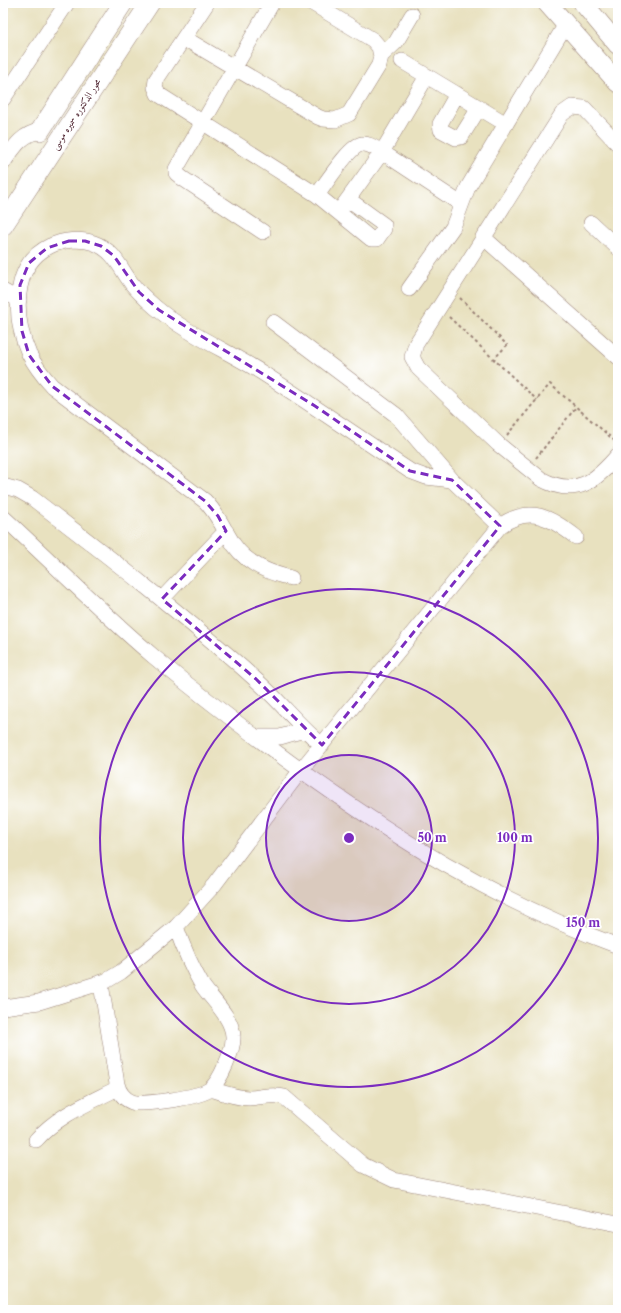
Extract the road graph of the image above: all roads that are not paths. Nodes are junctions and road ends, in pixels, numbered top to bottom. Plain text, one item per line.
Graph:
1 (68, 3) edge
2 (123, 3) edge
3 (150, 3) edge
4 (272, 3) edge
5 (312, 3) edge
6 (547, 3) edge
7 (583, 3) edge
8 (200, 5) edge
9 (412, 15) dead end
10 (566, 24) junction
11 (184, 38) junction
12 (618, 45) edge
13 (381, 56) junction
14 (402, 61) dead end
15 (234, 67) junction
16 (427, 76) junction
17 (618, 83) edge
18 (457, 94) junction
19 (3, 99) edge
20 (479, 108) junction
21 (202, 122) junction
22 (506, 124) junction
23 (40, 130) joint
24 (618, 144) edge
25 (382, 152) junction
26 (3, 163) edge
27 (317, 195) junction
28 (348, 199) junction
29 (461, 204) junction
30 (338, 212) junction
31 (591, 224) dead end
32 (3, 226) edge
33 (263, 232) dead end
34 (483, 237) junction
35 (618, 248) edge
36 (408, 289) dead end
37 (3, 291) edge
38 (18, 300) junction
39 (273, 322) dead end
40 (618, 357) edge
41 (618, 454) edge
42 (452, 480) junction
43 (3, 486) edge
44 (3, 517) edge
45 (500, 526) junction
46 (226, 531) junction
47 (576, 536) dead end
48 (291, 578) dead end
49 (162, 599) junction
50 (304, 730) junction
51 (256, 737) junction
52 (322, 745) junction
53 (302, 770) junction
54 (176, 926) junction
55 (618, 946) edge
56 (101, 984) junction
57 (3, 1006) edge
58 (118, 1088) junction
59 (211, 1089) junction
60 (36, 1140) dead end
61 (618, 1224) edge

1 - 19 street
2 - 23 main road
3 - 32 main road, محور الدكتوره سميره موسى
4 - 15 street
5 - 13 street
6 - 10 main road
7 - 12 main road
8 - 11 street
9 - 13 street
10 - 17 main road
10 - 22 street
11 - 15 street
11 - 21 street
13 - 15 street
14 - 16 street
15 - 21 street
16 - 18 street
16 - 25 street
18 - 20 street
18 - 20 street
20 - 22 street
21 - 27 street
21 - 33 street
22 - 29 street
23 - 26 street
24 - 34 street
25 - 27 street
25 - 28 street
25 - 29 street
27 - 30 street
28 - 30 street
28 - 30 street
29 - 36 street
31 - 35 street
34 - 40 street
34 - 41 street
37 - 38 street
38 - 42 street
38 - 46 street
39 - 42 street
42 - 45 street
43 - 49 street
44 - 51 street
45 - 47 street
45 - 52 street
46 - 48 street
46 - 49 street
49 - 50 street
50 - 51 street
50 - 52 street
51 - 53 street
52 - 53 street
53 - 54 street
53 - 55 street
54 - 56 street
54 - 59 street
56 - 57 street
56 - 58 street
58 - 59 street
58 - 60 street
59 - 61 street

